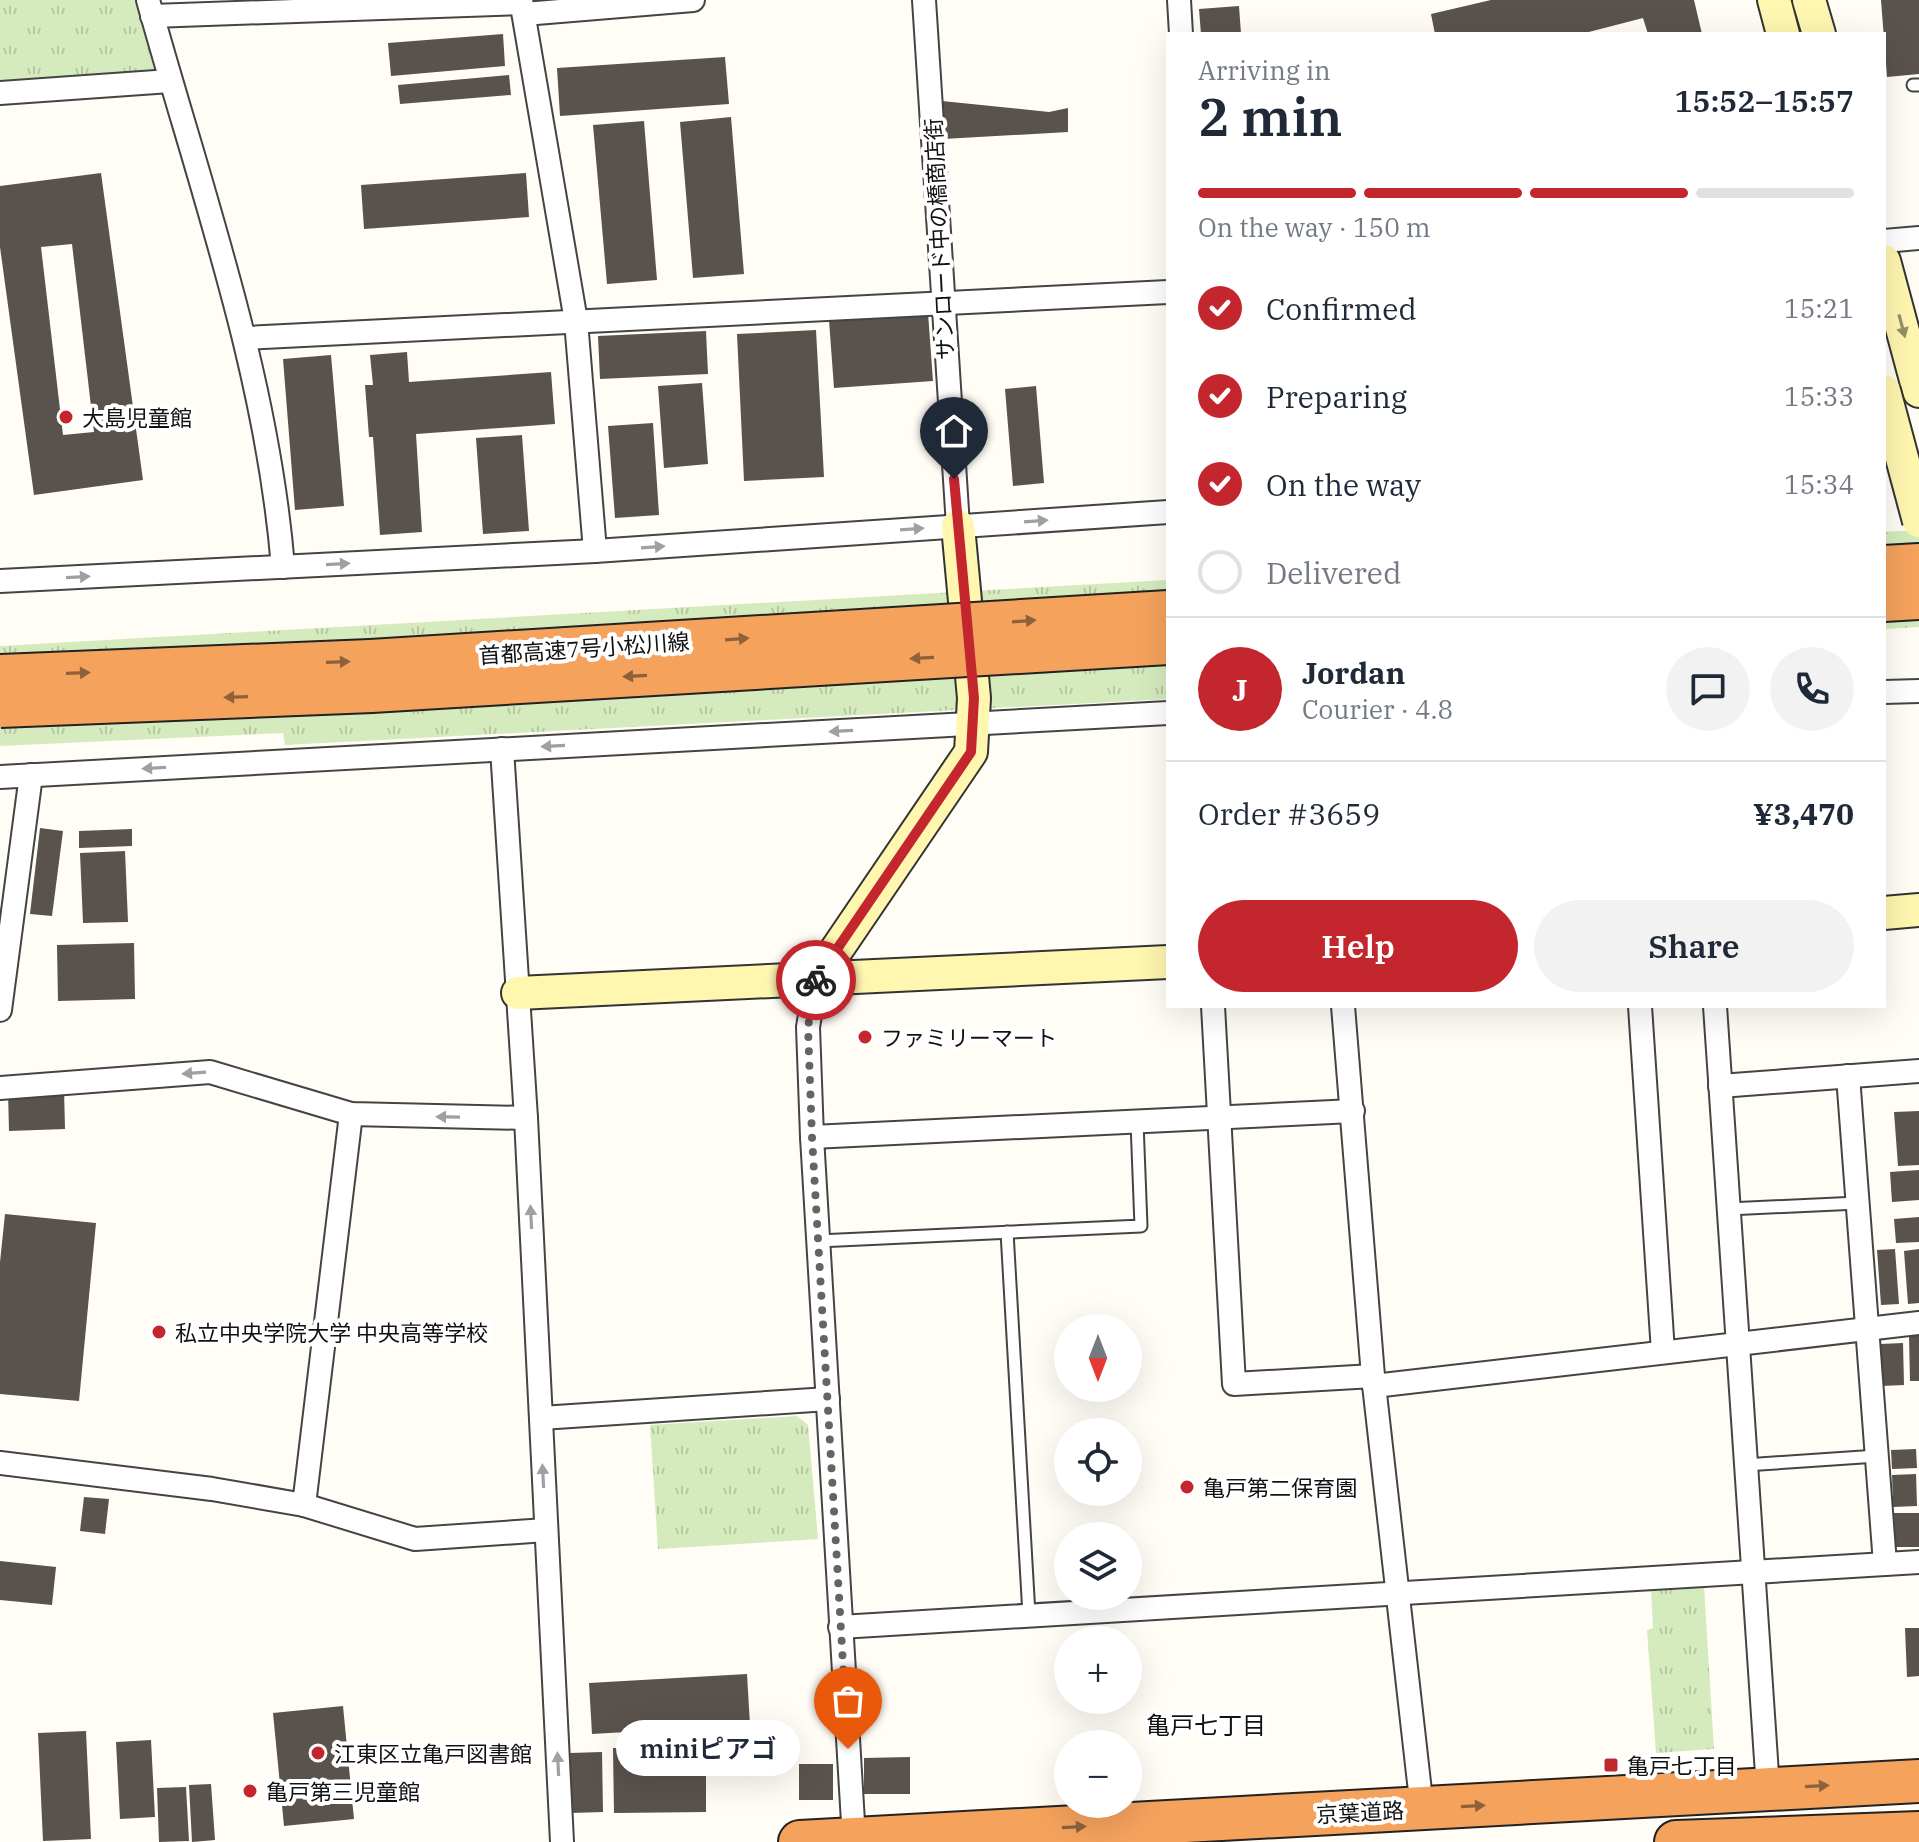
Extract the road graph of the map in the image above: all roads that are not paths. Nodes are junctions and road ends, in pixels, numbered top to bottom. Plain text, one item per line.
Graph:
1 (693, 0) edge
2 (924, 0) edge
3 (1179, 0) edge
4 (1774, 0) edge
5 (1809, 0) edge
6 (522, 5) edge
7 (150, 8) edge
8 (1181, 32) edge
9 (1782, 32) edge
10 (1818, 32) edge
11 (170, 81) junction
12 (0, 93) edge
13 (1919, 238) edge
14 (1886, 241) edge
15 (1886, 268) edge
16 (1166, 292) edge
17 (942, 304) junction
18 (576, 321) junction
19 (246, 338) junction
20 (1919, 391) edge
21 (1886, 398) edge
22 (1919, 480) edge
23 (1886, 483) edge
24 (1166, 512) edge
25 (1919, 521) edge
26 (958, 526) junction
27 (595, 551) junction
28 (1919, 565) edge
29 (283, 567) junction
30 (1886, 567) edge
31 (0, 581) edge
32 (1919, 598) edge
33 (1886, 600) edge
34 (1166, 612) edge
35 (1166, 643) edge
36 (0, 676) edge
37 (1919, 691) edge
38 (1886, 692) edge
39 (0, 706) edge
40 (1166, 713) edge
41 (975, 724) junction
42 (502, 749) junction
43 (31, 775) junction
44 (0, 777) edge
45 (1919, 910) edge
46 (1886, 913) edge
47 (1166, 962) edge
48 (816, 980) junction
49 (518, 993) junction
50 (1213, 1008) edge
51 (1343, 1008) edge
52 (1640, 1008) edge
53 (1715, 1008) edge
54 (0, 1010) edge
55 (1919, 1071) edge
56 (1848, 1076) junction
57 (1720, 1086) junction
58 (0, 1088) edge
59 (1353, 1111) junction
60 (351, 1114) junction
61 (526, 1118) junction
62 (1218, 1118) junction
63 (1137, 1122) junction
64 (812, 1137) junction
65 (1858, 1203) junction
66 (1728, 1209) junction
67 (1007, 1232) junction
68 (818, 1241) junction
69 (1919, 1323) edge
70 (1868, 1329) junction
71 (1738, 1344) junction
72 (1663, 1352) junction
73 (1374, 1381) junction
74 (828, 1399) junction
75 (541, 1418) junction
76 (1877, 1456) junction
77 (0, 1463) edge
78 (1745, 1465) junction
79 (304, 1505) junction
80 (546, 1530) junction
81 (1919, 1562) edge
82 (1885, 1564) junction
83 (1753, 1571) junction
84 (1397, 1593) junction
85 (1029, 1615) junction
86 (840, 1627) junction
87 (1919, 1781) edge
88 (1768, 1789) junction
89 (1422, 1809) junction
90 (1291, 1829) edge
91 (1919, 1833) edge
92 (854, 1839) junction
93 (1775, 1840) edge
94 (562, 1842) edge
95 (800, 1842) edge
96 (1676, 1842) edge

1 - 6 street
2 - 17 street, サンロード中の橋商店街
3 - 8 street
4 - 9 street
5 - 10 street
6 - 7 street
6 - 18 street
7 - 11 street
11 - 12 street
11 - 19 street
13 - 14 street
15 -> 20 street
16 - 17 street
17 - 18 street
17 - 26 street, サンロード中の橋商店街
18 - 19 street
18 - 27 street
19 - 29 street
21 - 25 street, bridge
22 - 23 street
26 -> 24 street
27 -> 26 street
26 - 41 street
29 -> 27 street
28 - 30 highway
31 -> 29 street
32 - 33 highway
36 -> 34 highway, 首都高速7号小松川線, bridge
35 -> 39 highway, 首都高速7号小松川線, bridge
37 - 38 street
40 - 41 street
41 -> 42 street
41 - 48 street
42 -> 43 street
42 - 49 street
43 - 44 street
43 - 54 street
45 - 46 street
47 - 48 street
48 - 49 street
48 - 64 street
49 - 61 street
50 - 62 street
51 - 59 street
52 - 72 street
53 - 57 street
55 - 56 street
56 - 57 street
56 - 65 street
57 - 66 street
60 -> 58 street
59 - 62 street
59 - 73 street
61 -> 60 street
60 - 79 street
75 -> 61 street
62 - 63 street
62 - 73 street
63 - 64 street
63 - 67 lane
64 - 68 street
65 - 66 lane
65 - 70 street
66 - 71 street
67 - 68 lane
67 - 85 lane
68 - 74 street
69 - 70 street
70 - 71 street
70 - 76 street
71 - 72 street
71 - 78 street
72 - 73 street
73 - 84 street
74 - 75 street
74 - 86 street
80 -> 75 street
76 - 78 lane
76 - 82 street
77 - 79 street
78 - 83 street
79 - 80 street
94 -> 80 street
81 - 82 street
82 - 83 street
83 - 84 street
83 - 88 street
84 - 85 street
84 - 89 street
85 - 86 street
86 - 92 street
88 -> 87 highway, 京葉道路
89 -> 88 highway, 京葉道路
89 - 90 highway, 京葉道路
92 -> 90 highway, 京葉道路
91 - 93 highway
92 - 95 highway, 京葉道路
93 - 96 highway

